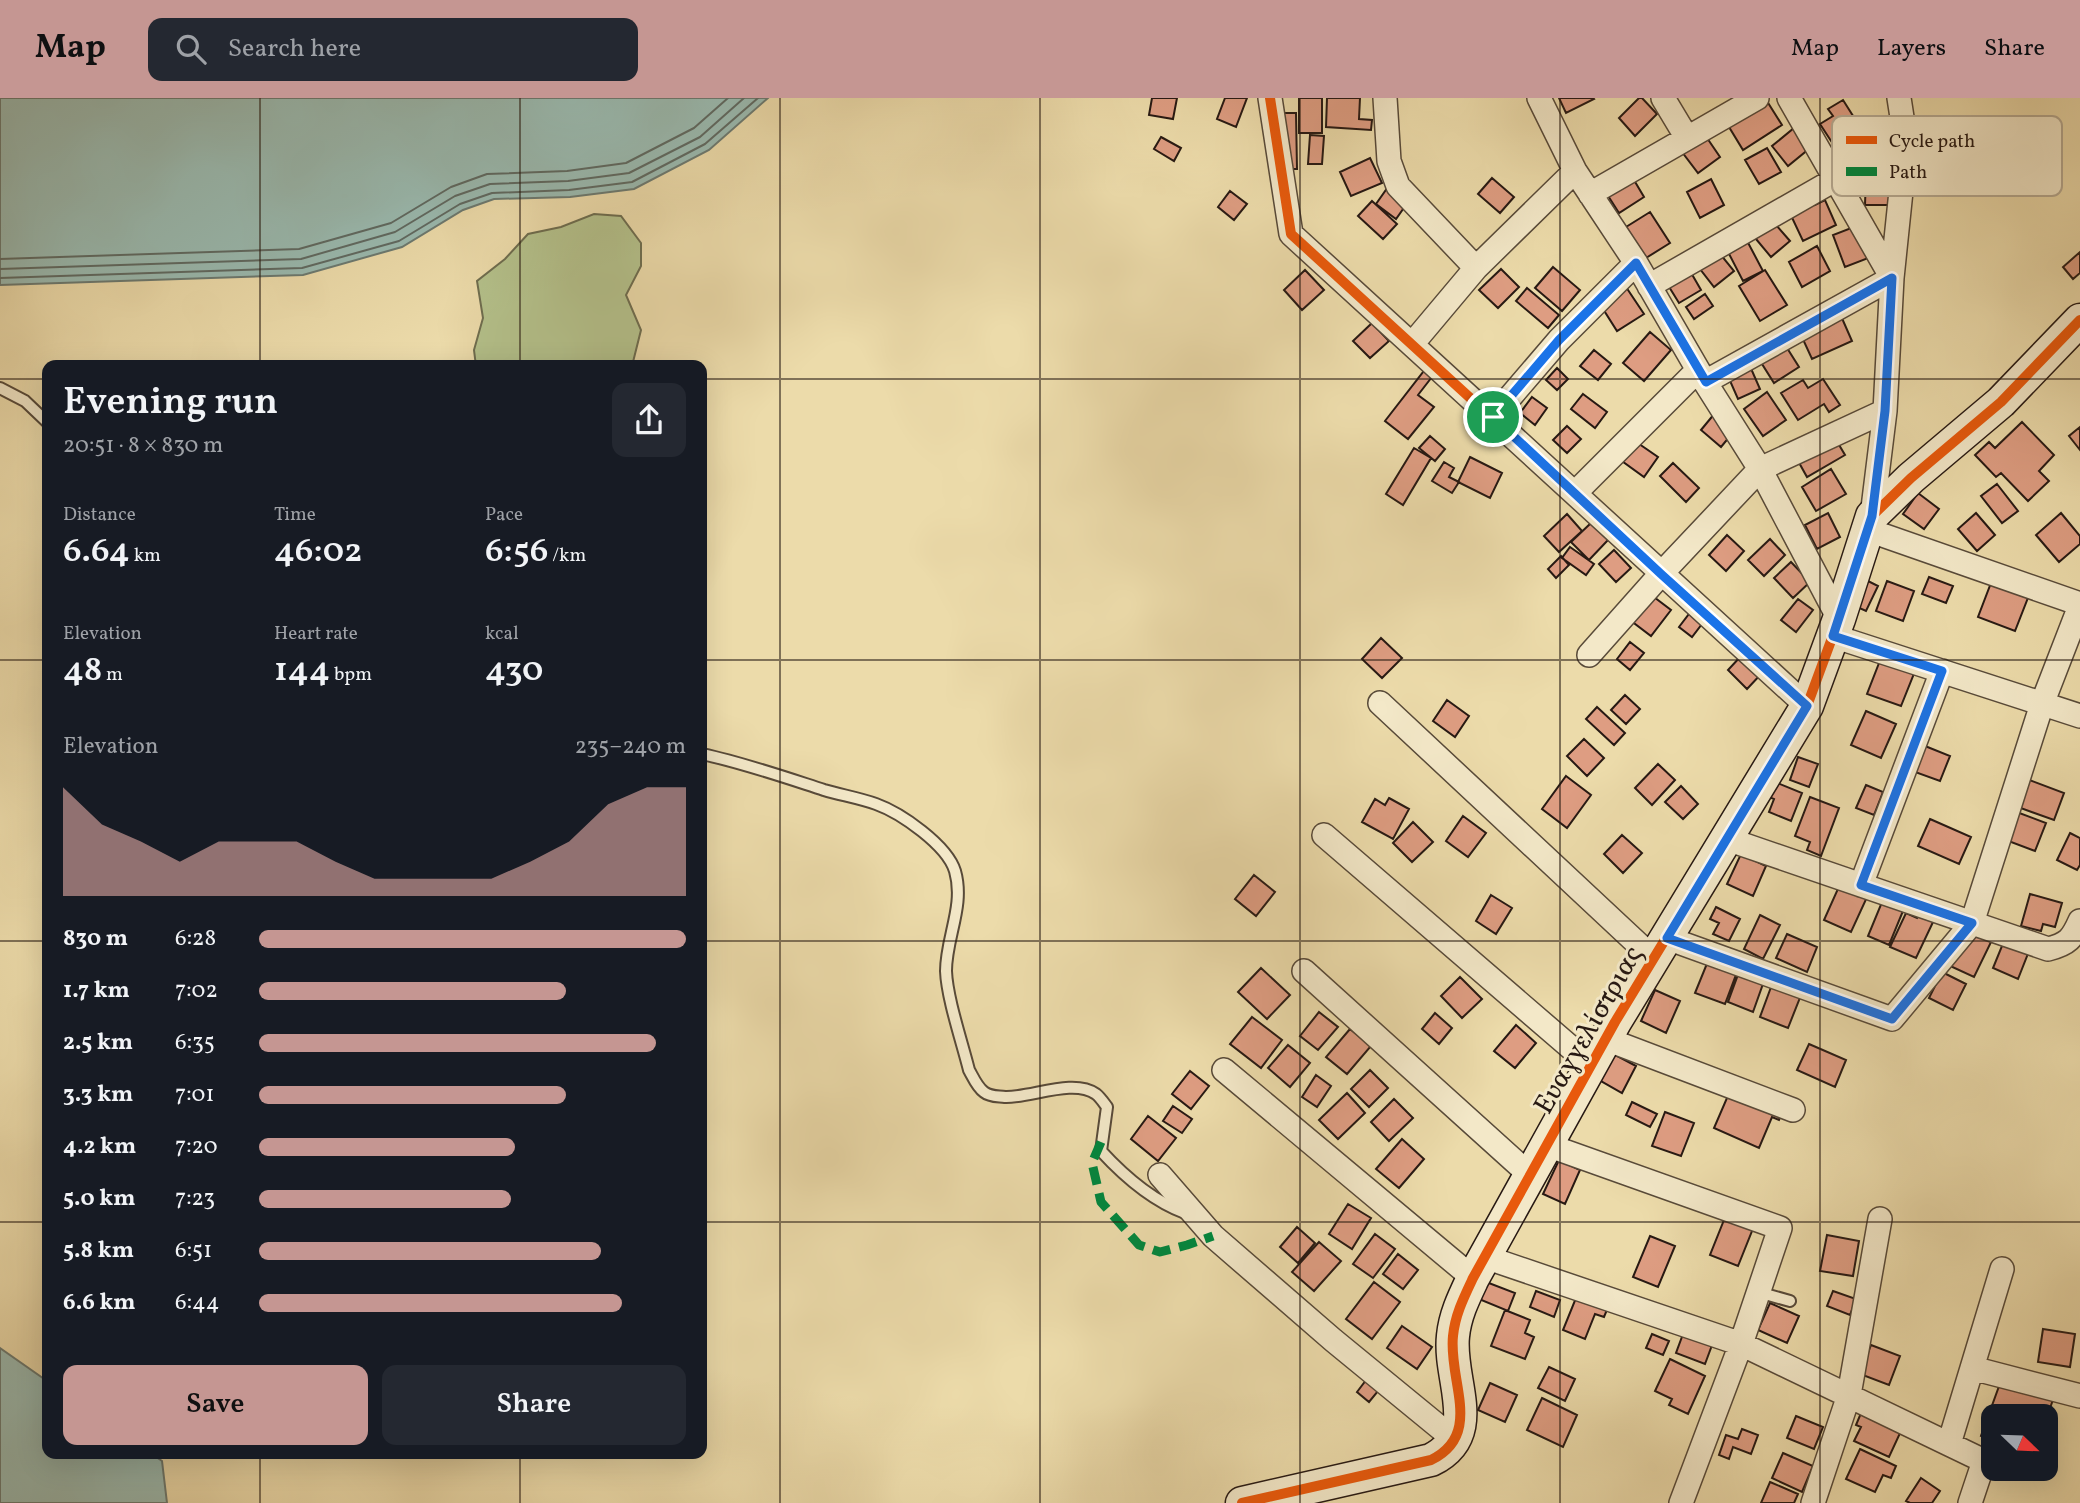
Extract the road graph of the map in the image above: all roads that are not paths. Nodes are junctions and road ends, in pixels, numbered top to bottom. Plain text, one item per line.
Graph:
1 (1270, 98) edge
2 (1385, 98) edge
3 (1539, 98) edge
4 (1663, 98) edge
5 (1757, 98) edge
6 (1789, 98) edge
7 (1899, 98) edge
8 (1902, 116) edge
9 (1687, 138) junction
10 (1575, 172) junction
11 (1832, 173) edge
12 (1832, 182) edge
13 (1590, 194) junction
14 (1845, 196) edge
15 (1901, 196) edge
16 (1636, 263) junction
17 (1476, 268) junction
18 (1892, 278) junction
19 (1649, 286) junction
20 (2078, 327) edge
21 (1413, 344) junction
22 (1702, 376) junction
23 (0, 388) edge
24 (1885, 411) junction
25 (42, 417) edge
26 (1493, 417) junction
27 (1760, 469) junction
28 (1575, 493) junction
29 (1870, 523) junction
30 (1661, 574) junction
31 (2080, 605) edge
32 (1836, 628) junction
33 (1589, 654) dead end
34 (1942, 671) junction
35 (1380, 703) dead end
36 (2042, 704) junction
37 (1807, 706) junction
38 (2080, 716) edge
39 (707, 755) edge
40 (1324, 835) dead end
41 (1727, 839) junction
42 (1861, 885) junction
43 (2080, 921) edge
44 (1972, 923) junction
45 (1660, 948) junction
46 (1304, 971) dead end
47 (1598, 1052) junction
48 (1224, 1070) dead end
49 (1793, 1110) dead end
50 (1547, 1145) junction
51 (1160, 1175) dead end
52 (1530, 1175) junction
53 (1195, 1217) junction
54 (1880, 1219) dead end
55 (1479, 1268) junction
56 (2002, 1269) dead end
57 (1758, 1292) junction
58 (1790, 1301) dead end
59 (1741, 1344) junction
60 (1972, 1368) junction
61 (1849, 1395) junction
62 (2080, 1396) edge
63 (1455, 1440) junction
64 (1949, 1444) junction
65 (1242, 1503) edge
66 (1681, 1503) edge
67 (1813, 1503) edge
68 (1970, 1503) edge

1 - 21 street
2 - 17 street
3 - 10 street
4 - 9 street
5 - 9 street
6 - 11 street
7 - 8 street
9 - 13 street
10 - 13 street
10 - 17 street
12 - 19 street
13 - 16 street
14 - 18 street
15 - 18 street
16 - 19 street
16 - 26 street
17 - 21 street
18 - 22 street
18 - 24 street
19 - 22 street
20 - 29 street, Ευαγγελίστριας
21 - 26 street
22 - 27 street
22 - 28 street
23 - 25 lane
24 - 27 street
24 - 29 street
26 - 28 street
27 - 30 street
27 - 32 street
28 - 30 street
29 - 31 street
29 - 32 street, Ευαγγελίστριας
30 - 33 street
30 - 37 street
31 - 36 street
32 - 34 street
32 - 37 street, Ευαγγελίστριας
34 - 36 street
34 - 42 street
35 - 45 street
36 - 38 street
36 - 44 street
37 - 41 street, Ευαγγελίστριας
39 - 53 lane
40 - 47 street
41 - 42 street
41 - 45 street, Ευαγγελίστριας
42 - 44 street
43 - 44 street
44 - 45 street
45 - 47 street, Ευαγγελίστριας
46 - 52 street
47 - 49 street
47 - 50 street, Ευαγγελίστριας
48 - 55 street
50 - 52 street, Ευαγγελίστριας
50 - 57 street
51 - 53 street
52 - 55 street, Ευαγγελίστριας
53 - 63 street
54 - 61 street
55 - 59 street
55 - 63 street, Ευαγγελίστριας
56 - 60 street
57 - 58 lane
57 - 59 street
59 - 61 street
59 - 66 street
60 - 62 street
60 - 64 street
61 - 64 street
61 - 67 street
63 - 65 street
64 - 68 street

